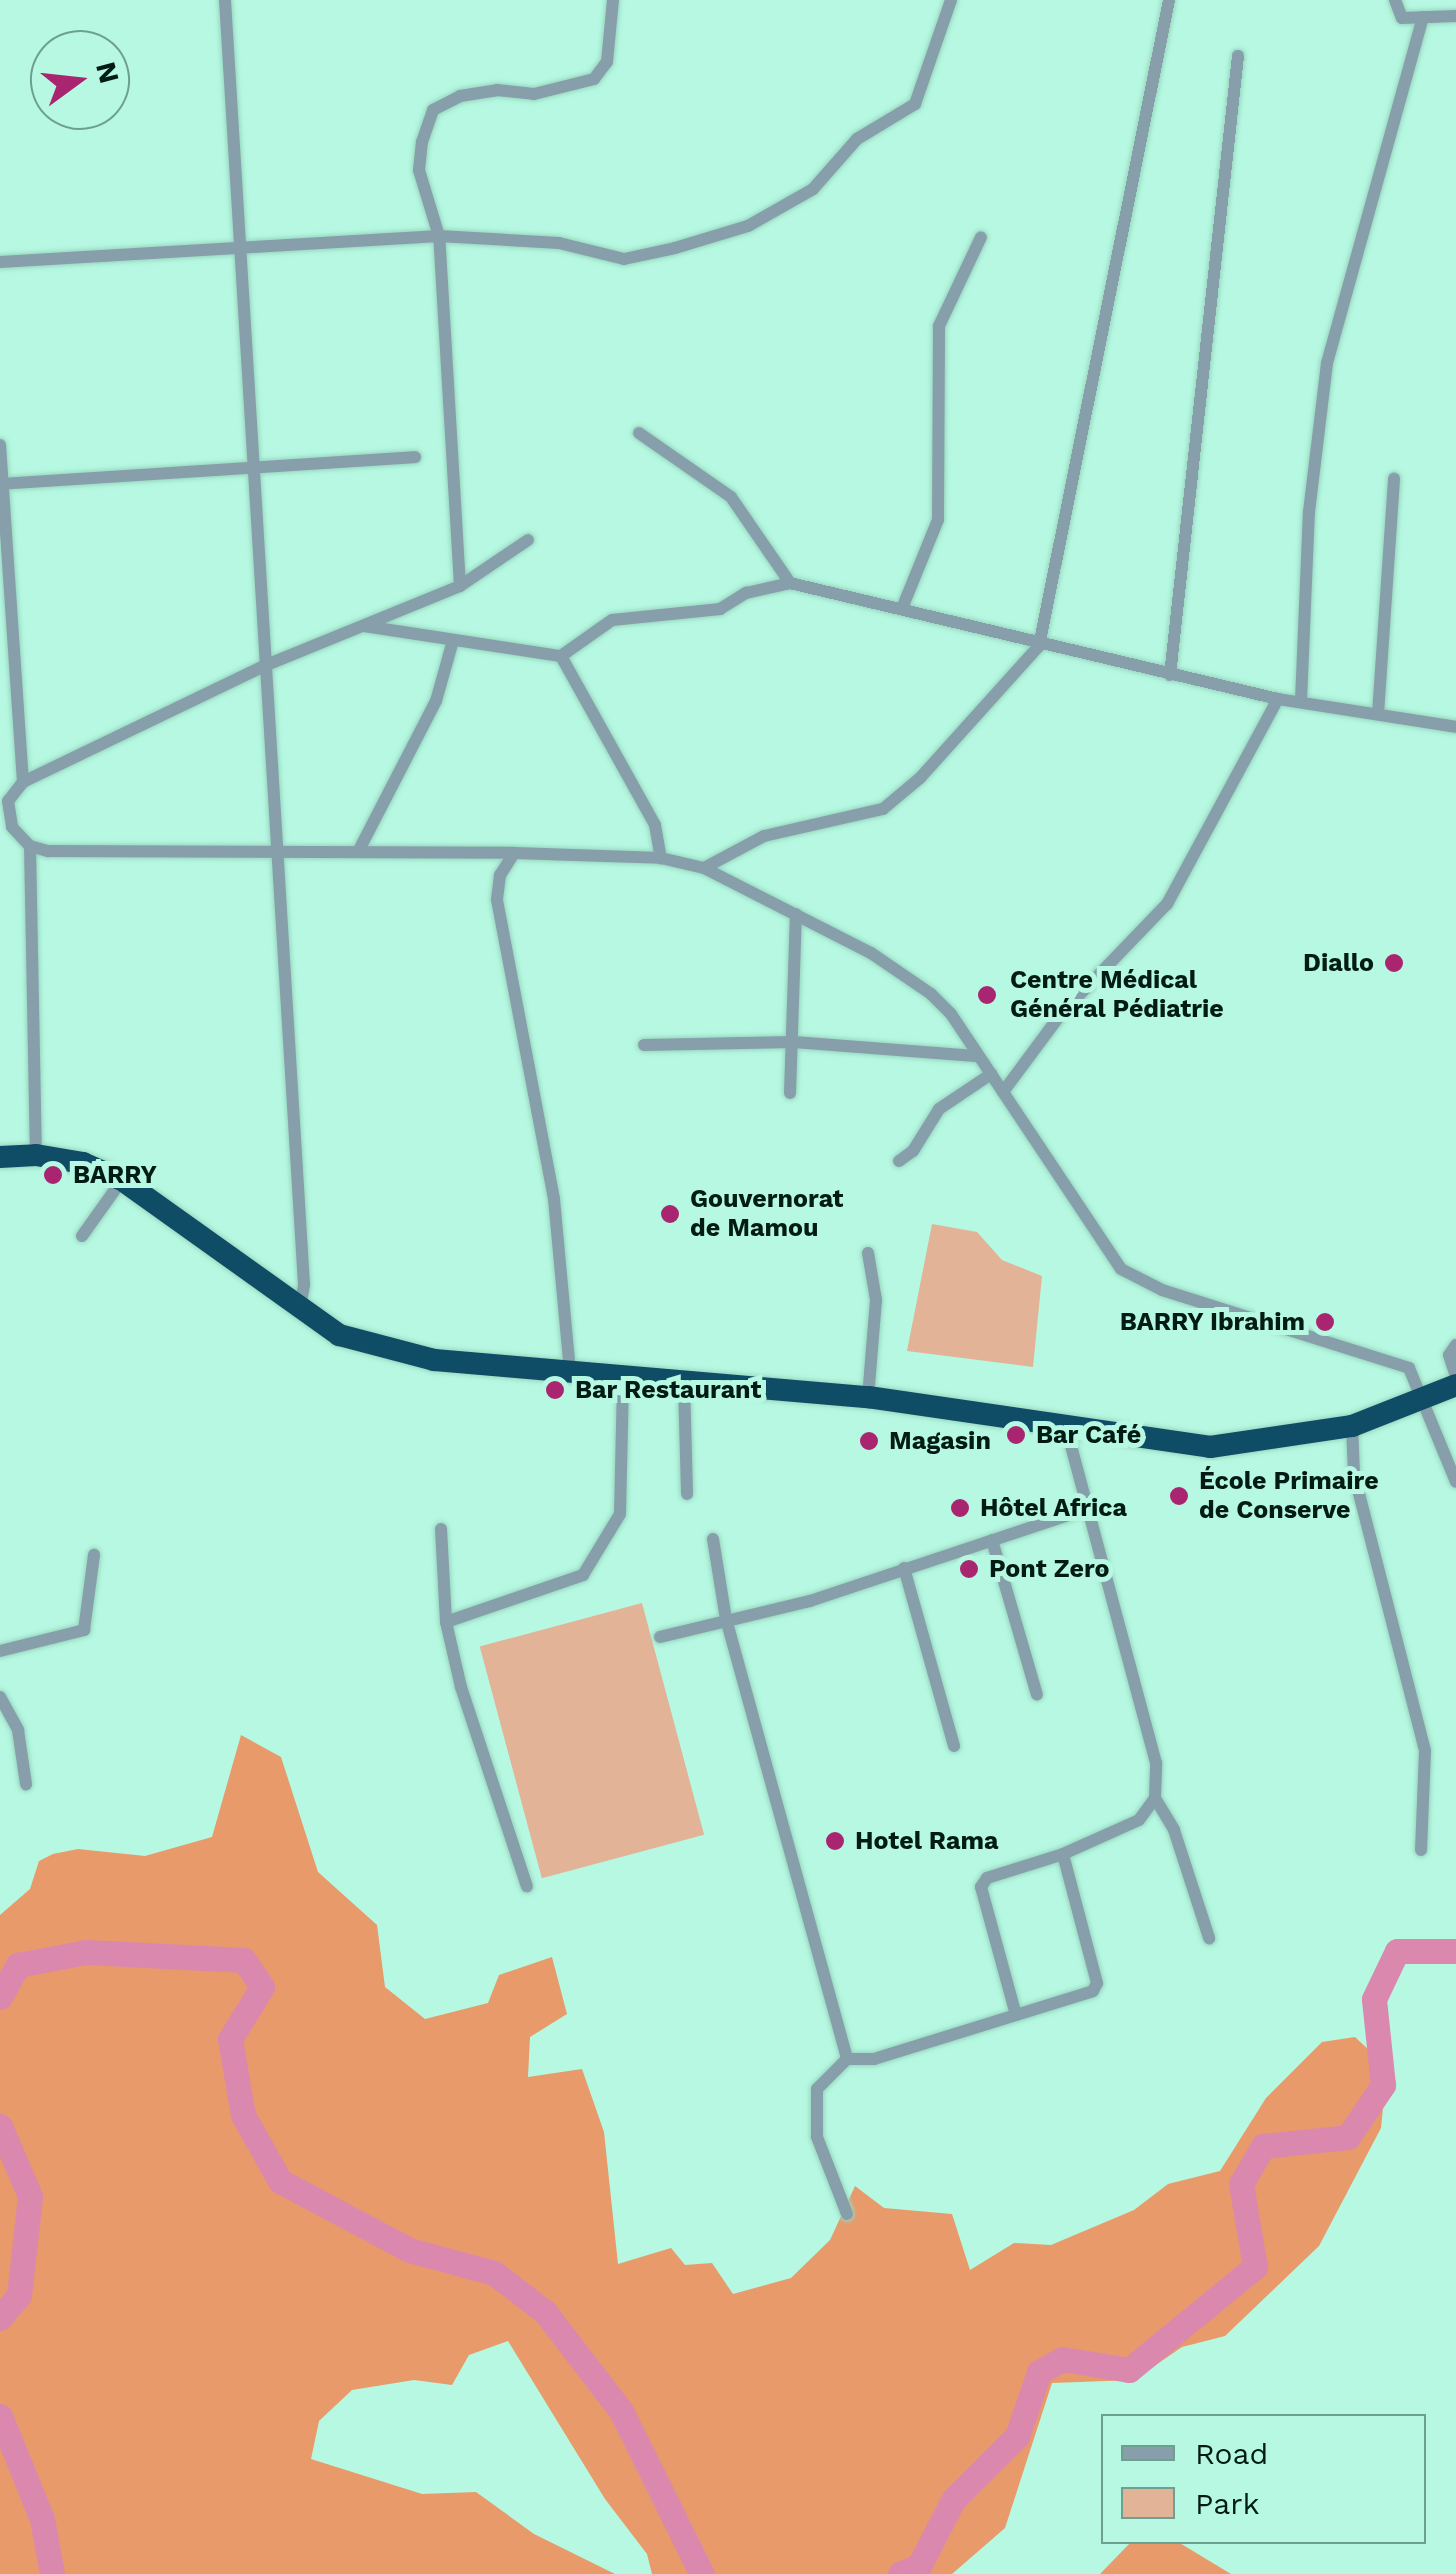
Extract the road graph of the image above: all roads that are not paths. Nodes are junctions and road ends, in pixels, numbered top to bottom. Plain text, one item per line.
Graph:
1 (225, 0) edge
2 (613, 0) edge
3 (1169, 0) edge
4 (1395, 0) edge
5 (947, 2) edge
6 (1456, 16) edge
7 (1423, 17) junction
8 (1238, 56) dead end
9 (439, 236) junction
10 (981, 237) dead end
11 (238, 247) junction
12 (0, 262) edge
13 (639, 433) dead end
14 (0, 445) edge
15 (415, 458) dead end
16 (250, 468) junction
17 (1394, 478) dead end
18 (1, 484) edge
19 (528, 540) dead end
20 (790, 583) junction
21 (460, 586) junction
22 (903, 606) junction
23 (364, 626) junction
24 (452, 644) junction
25 (1039, 646) junction
26 (561, 656) junction
27 (262, 667) junction
28 (1170, 674) junction
29 (1278, 698) junction
30 (1302, 701) junction
31 (1378, 714) junction
32 (1456, 727) edge
33 (24, 782) junction
34 (4, 815) edge
35 (30, 846) junction
36 (359, 850) junction
37 (274, 852) junction
38 (514, 853) junction
39 (661, 858) junction
40 (704, 868) junction
41 (796, 914) junction
42 (794, 1042) junction
43 (644, 1045) dead end
44 (978, 1056) junction
45 (990, 1074) junction
46 (1003, 1092) junction
47 (790, 1093) dead end
48 (36, 1155) junction
49 (0, 1157) edge
50 (899, 1161) dead end
51 (122, 1180) junction
52 (82, 1236) dead end
53 (868, 1253) dead end
54 (299, 1310) junction
55 (1456, 1345) edge
56 (570, 1373) junction
57 (623, 1379) junction
58 (1456, 1381) edge
59 (684, 1384) junction
60 (868, 1397) junction
61 (1422, 1401) junction
62 (1352, 1426) junction
63 (1068, 1431) junction
64 (1456, 1482) edge
65 (687, 1494) dead end
66 (1086, 1509) junction
67 (441, 1529) dead end
68 (714, 1539) dead end
69 (992, 1540) junction
70 (94, 1555) dead end
71 (904, 1568) junction
72 (726, 1619) junction
73 (446, 1622) junction
74 (660, 1637) dead end
75 (0, 1651) edge
76 (1036, 1694) dead end
77 (0, 1698) edge
78 (954, 1746) dead end
79 (26, 1784) dead end
80 (1156, 1798) junction
81 (1420, 1850) dead end
82 (1063, 1854) junction
83 (527, 1886) dead end
84 (1209, 1938) dead end
85 (1016, 2015) junction
86 (847, 2059) junction
87 (847, 2214) dead end

1 - 11 street
2 - 9 street
3 - 25 street
4 - 7 street
5 - 9 street
6 - 7 street
7 - 30 street
8 - 28 street
9 - 11 street
9 - 21 street
10 - 22 street
11 - 12 street
11 - 16 street
13 - 20 street
14 - 18 street
15 - 16 street
16 - 18 street
16 - 27 street
17 - 31 street
18 - 33 street
19 - 21 street
20 - 22 street
20 - 26 street
21 - 23 street
22 - 25 street
23 - 24 street
23 - 27 street
24 - 26 street
24 - 36 street
25 - 28 street
25 - 40 street
26 - 39 street
27 - 33 street
27 - 37 street
28 - 29 street
29 - 30 street
29 - 46 street
30 - 31 street
31 - 32 street
33 - 34 street
34 - 35 street
35 - 37 street
35 - 48 street
36 - 37 street
36 - 38 street
37 - 54 street
38 - 39 street
38 - 56 street
39 - 40 street
40 - 41 street
41 - 42 street
41 - 44 street
42 - 43 street
42 - 44 street
42 - 47 street
44 - 45 street
45 - 46 street
45 - 50 street
46 - 61 street
48 - 49 highway
48 - 51 highway
51 - 52 street
51 - 54 highway
53 - 60 street
54 - 56 highway
55 - 58 street
56 - 57 highway
57 - 59 highway
57 - 73 street
58 - 61 highway
59 - 60 highway
59 - 65 street
60 - 63 highway
61 - 62 highway
61 - 64 street
62 - 63 highway
62 - 81 street
63 - 66 street
66 - 69 street
66 - 80 street
67 - 73 street
68 - 72 street
69 - 71 street
69 - 76 street
70 - 75 street
71 - 72 street
71 - 78 street
72 - 74 street
72 - 86 street
73 - 83 street
77 - 79 street
80 - 82 street
80 - 84 street
82 - 85 street
82 - 85 street
85 - 86 street
86 - 87 street

